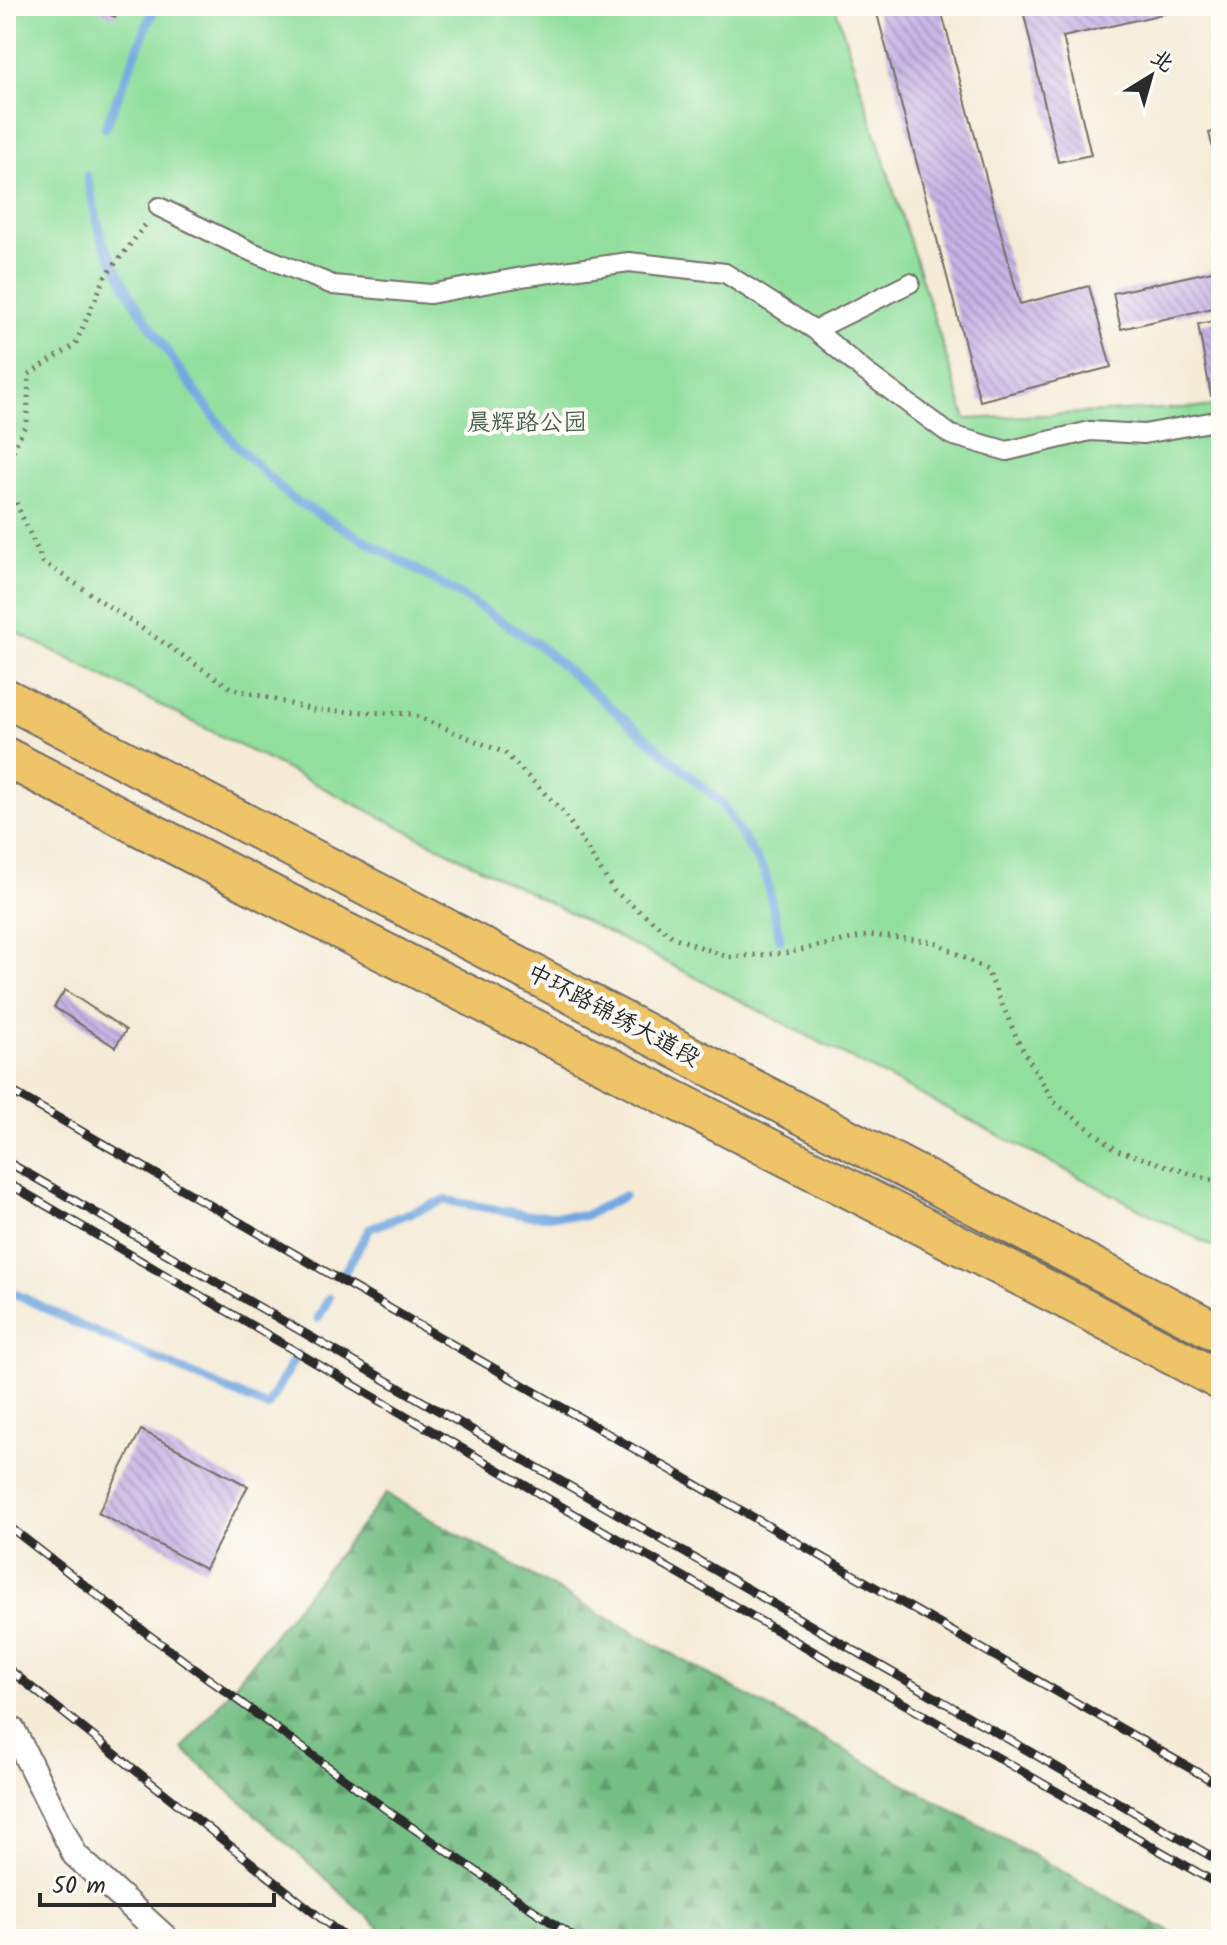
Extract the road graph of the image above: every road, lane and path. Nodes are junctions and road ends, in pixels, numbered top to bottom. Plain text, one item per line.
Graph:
1 (159, 207) dead end
2 (128, 247) dead end
3 (910, 283) dead end
4 (815, 330) junction
5 (1221, 420) edge
6 (6, 465) edge
7 (6, 481) edge
8 (6, 698) edge
9 (6, 757) edge
10 (1221, 1183) edge
11 (1221, 1334) edge
12 (1221, 1381) edge
13 (6, 1725) edge
14 (167, 1939) edge

1 - 4 street
2 - 6 path
3 - 4 street
4 - 5 street
7 - 10 path
8 - 11 main road, 中环路锦绣大道段
9 - 12 main road, 中环路锦绣大道段
13 - 14 street

